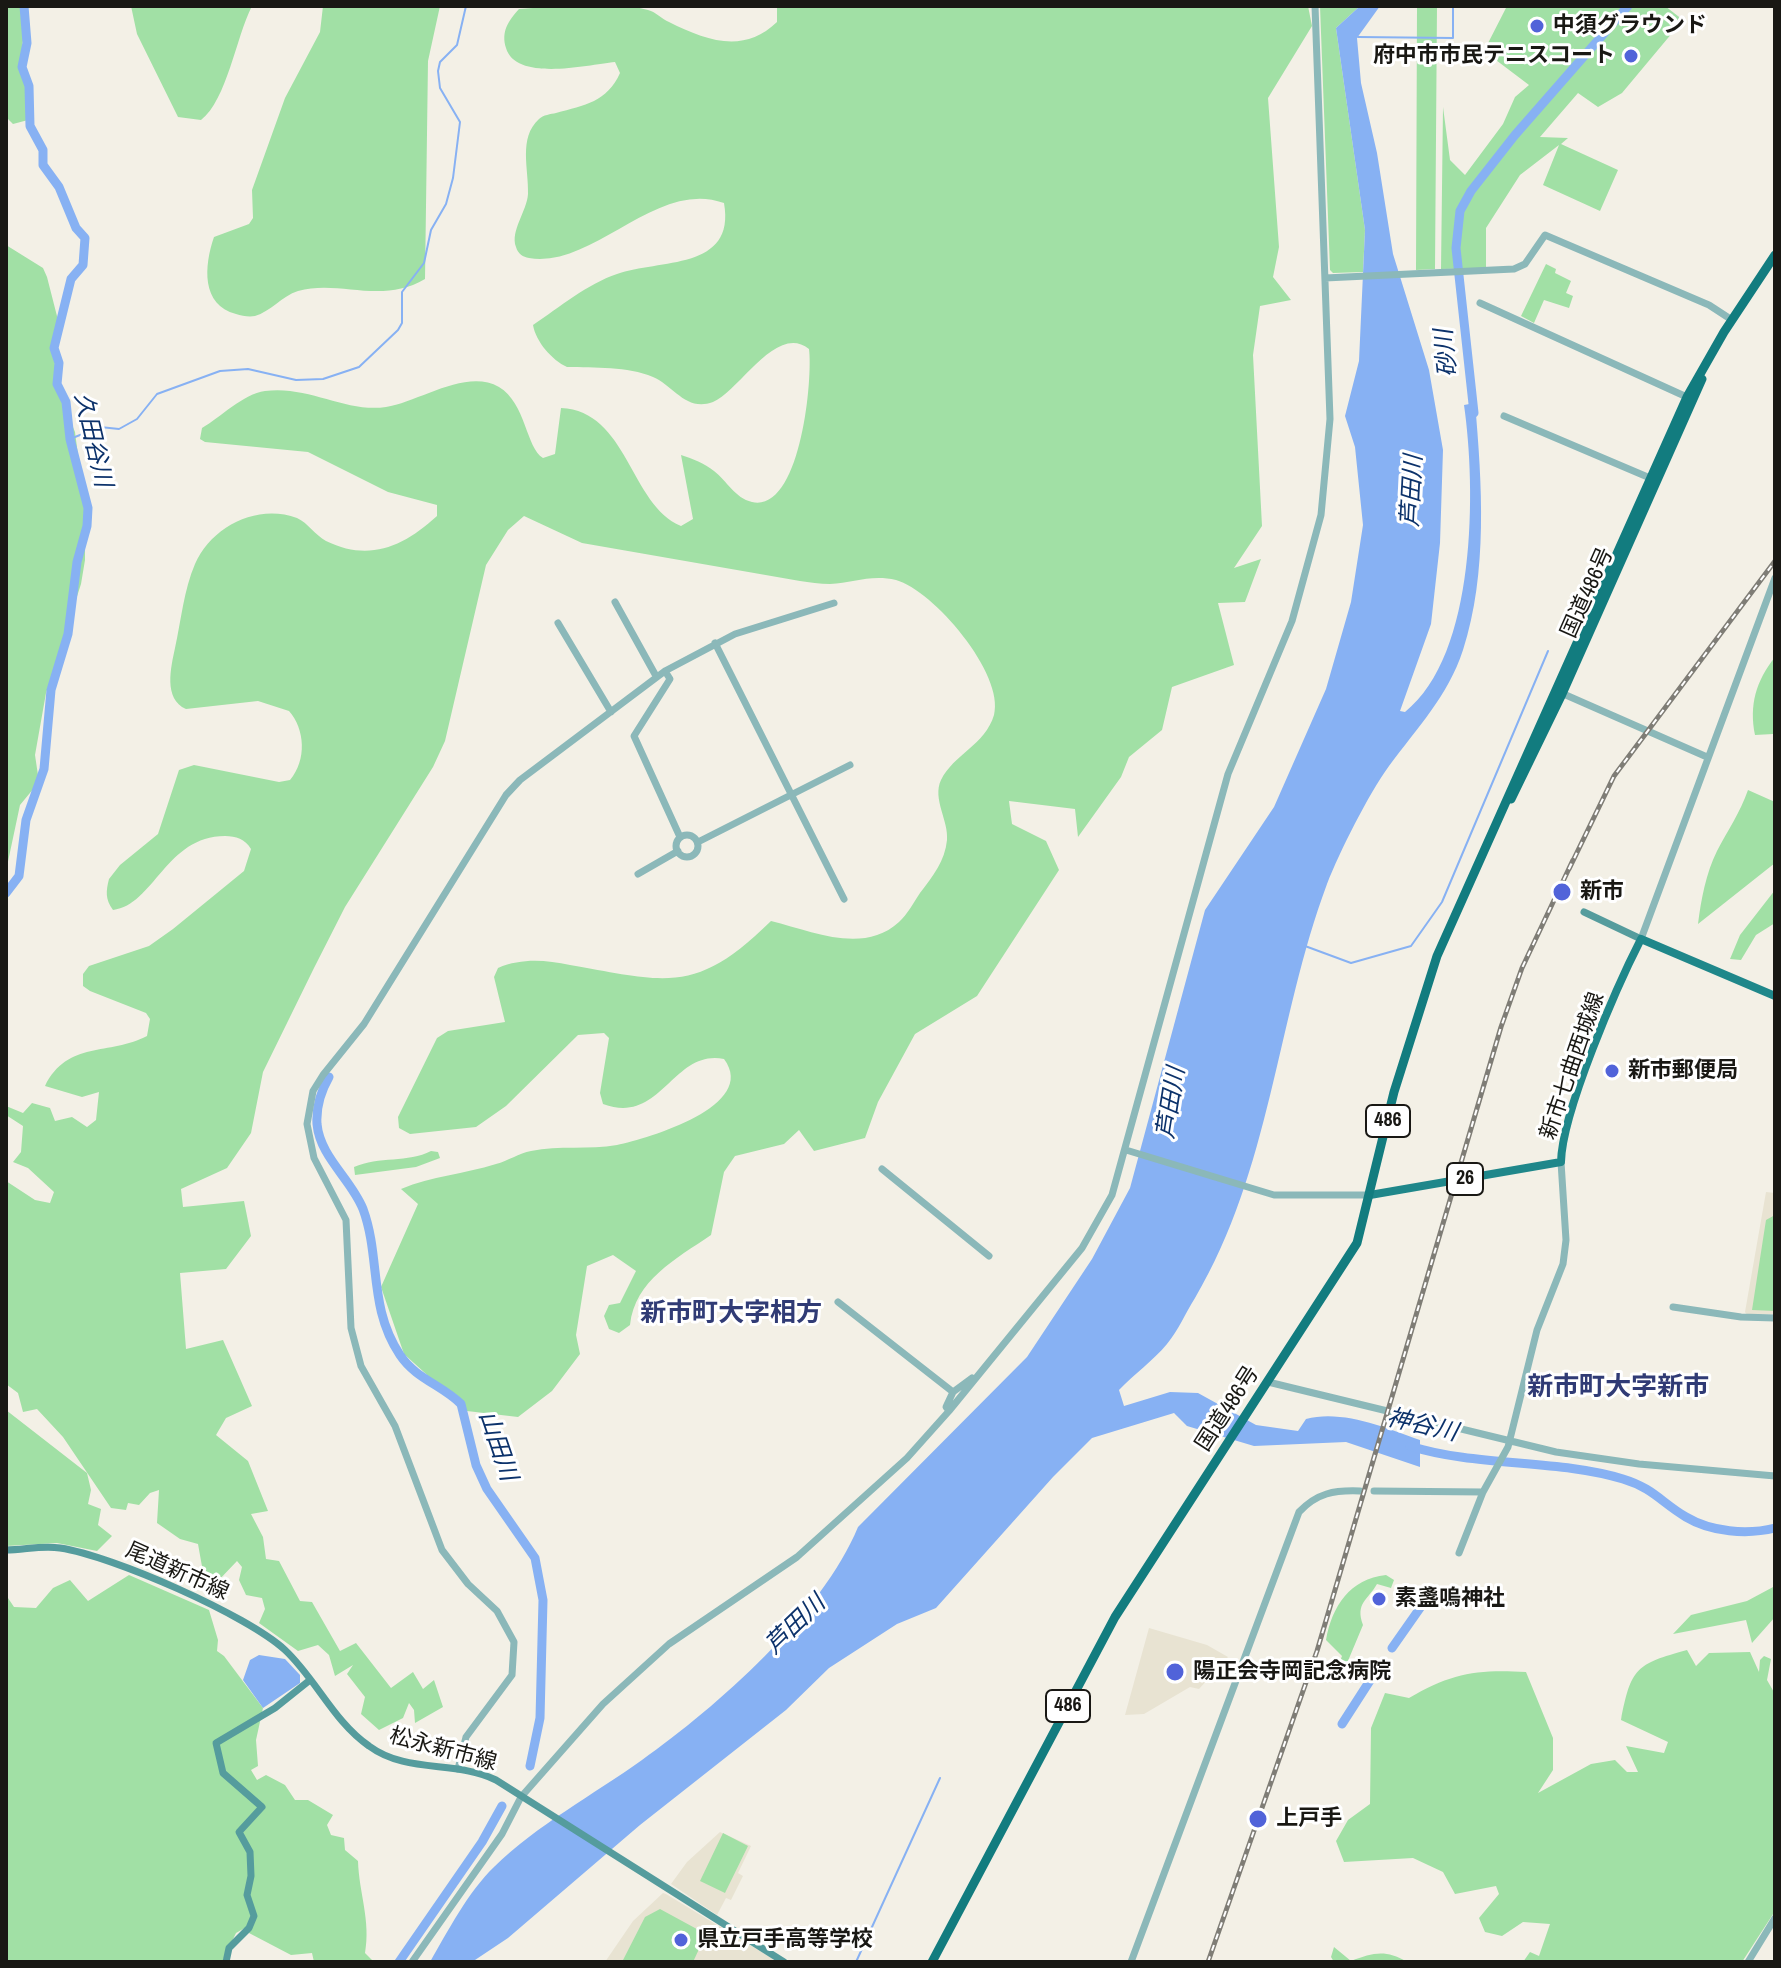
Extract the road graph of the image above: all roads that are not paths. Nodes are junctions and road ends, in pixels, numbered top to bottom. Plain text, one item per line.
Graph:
1 (1315, 6) edge
2 (1775, 255) edge
3 (1328, 278) junction
4 (1480, 303) dead end
5 (1732, 320) junction
6 (1691, 399) junction
7 (1504, 416) dead end
8 (1650, 478) junction
9 (1775, 578) edge
10 (615, 602) dead end
11 (834, 603) dead end
12 (558, 623) dead end
13 (715, 643) junction
14 (665, 671) junction
15 (656, 676) junction
16 (1558, 692) junction
17 (611, 712) junction
18 (1707, 757) junction
19 (850, 765) dead end
20 (790, 795) junction
21 (680, 837) junction
22 (698, 842) junction
23 (678, 851) junction
24 (638, 874) dead end
25 (844, 899) dead end
26 (1584, 912) dead end
27 (1641, 939) junction
28 (1775, 996) edge
29 (1126, 1150) junction
30 (1561, 1162) junction
31 (882, 1169) dead end
32 (1370, 1195) junction
33 (989, 1256) dead end
34 (838, 1302) dead end
35 (1673, 1307) dead end
36 (1775, 1318) edge
37 (976, 1379) junction
38 (1268, 1382) junction
39 (953, 1392) junction
40 (949, 1411) junction
41 (1509, 1444) junction
42 (1775, 1476) edge
43 (1360, 1491) dead end
44 (1374, 1491) dead end
45 (1483, 1492) junction
46 (6, 1550) edge
47 (1459, 1553) dead end
48 (310, 1680) junction
49 (458, 1769) junction
50 (525, 1800) junction
51 (1775, 1918) edge
52 (226, 1962) edge
53 (412, 1962) edge
54 (784, 1962) edge
55 (932, 1962) edge
56 (1131, 1962) edge
57 (1748, 1962) edge

1 - 3 street
2 - 5 highway, 国道486号 / 486
3 - 5 street
3 - 29 street
4 - 6 street
5 - 6 highway, 国道486号 / 486
6 - 8 highway, 国道486号 / 486
6 - 16 highway, 国道486号 / 486
7 - 8 street
8 - 16 highway, 国道486号 / 486
9 - 18 street
10 - 15 street
11 - 13 street
12 - 17 street
13 - 14 street
13 - 20 street
14 - 15 street
14 - 21 street
15 - 17 street
16 - 18 street
16 - 32 highway, 国道486号 / 486
17 - 49 street
18 - 27 street
19 - 20 street
20 - 22 street
20 - 25 street
21 - 22 street
21 - 23 street
22 - 23 street
23 - 24 street
26 - 27 main road
27 - 28 main road
27 - 30 main road, 新市七曲西城線
29 - 32 street
29 - 37 street
30 - 32 main road, 新市七曲西城線 / 26
30 - 41 street
31 - 33 street
32 - 38 highway, 国道486号 / 486
34 - 39 street
35 - 36 street
37 - 39 street
37 - 40 street
38 - 41 street
38 - 55 highway, 国道486号 / 486
39 - 40 street
40 - 50 street
41 - 42 street
41 - 45 street
43 - 56 street
44 - 45 street
45 - 47 street
46 - 48 main road, 尾道新市線
48 - 49 main road, 松永新市線
48 - 52 main road
49 - 50 main road, 松永新市線
50 - 53 street
50 - 54 main road, 松永新市線
51 - 57 street

